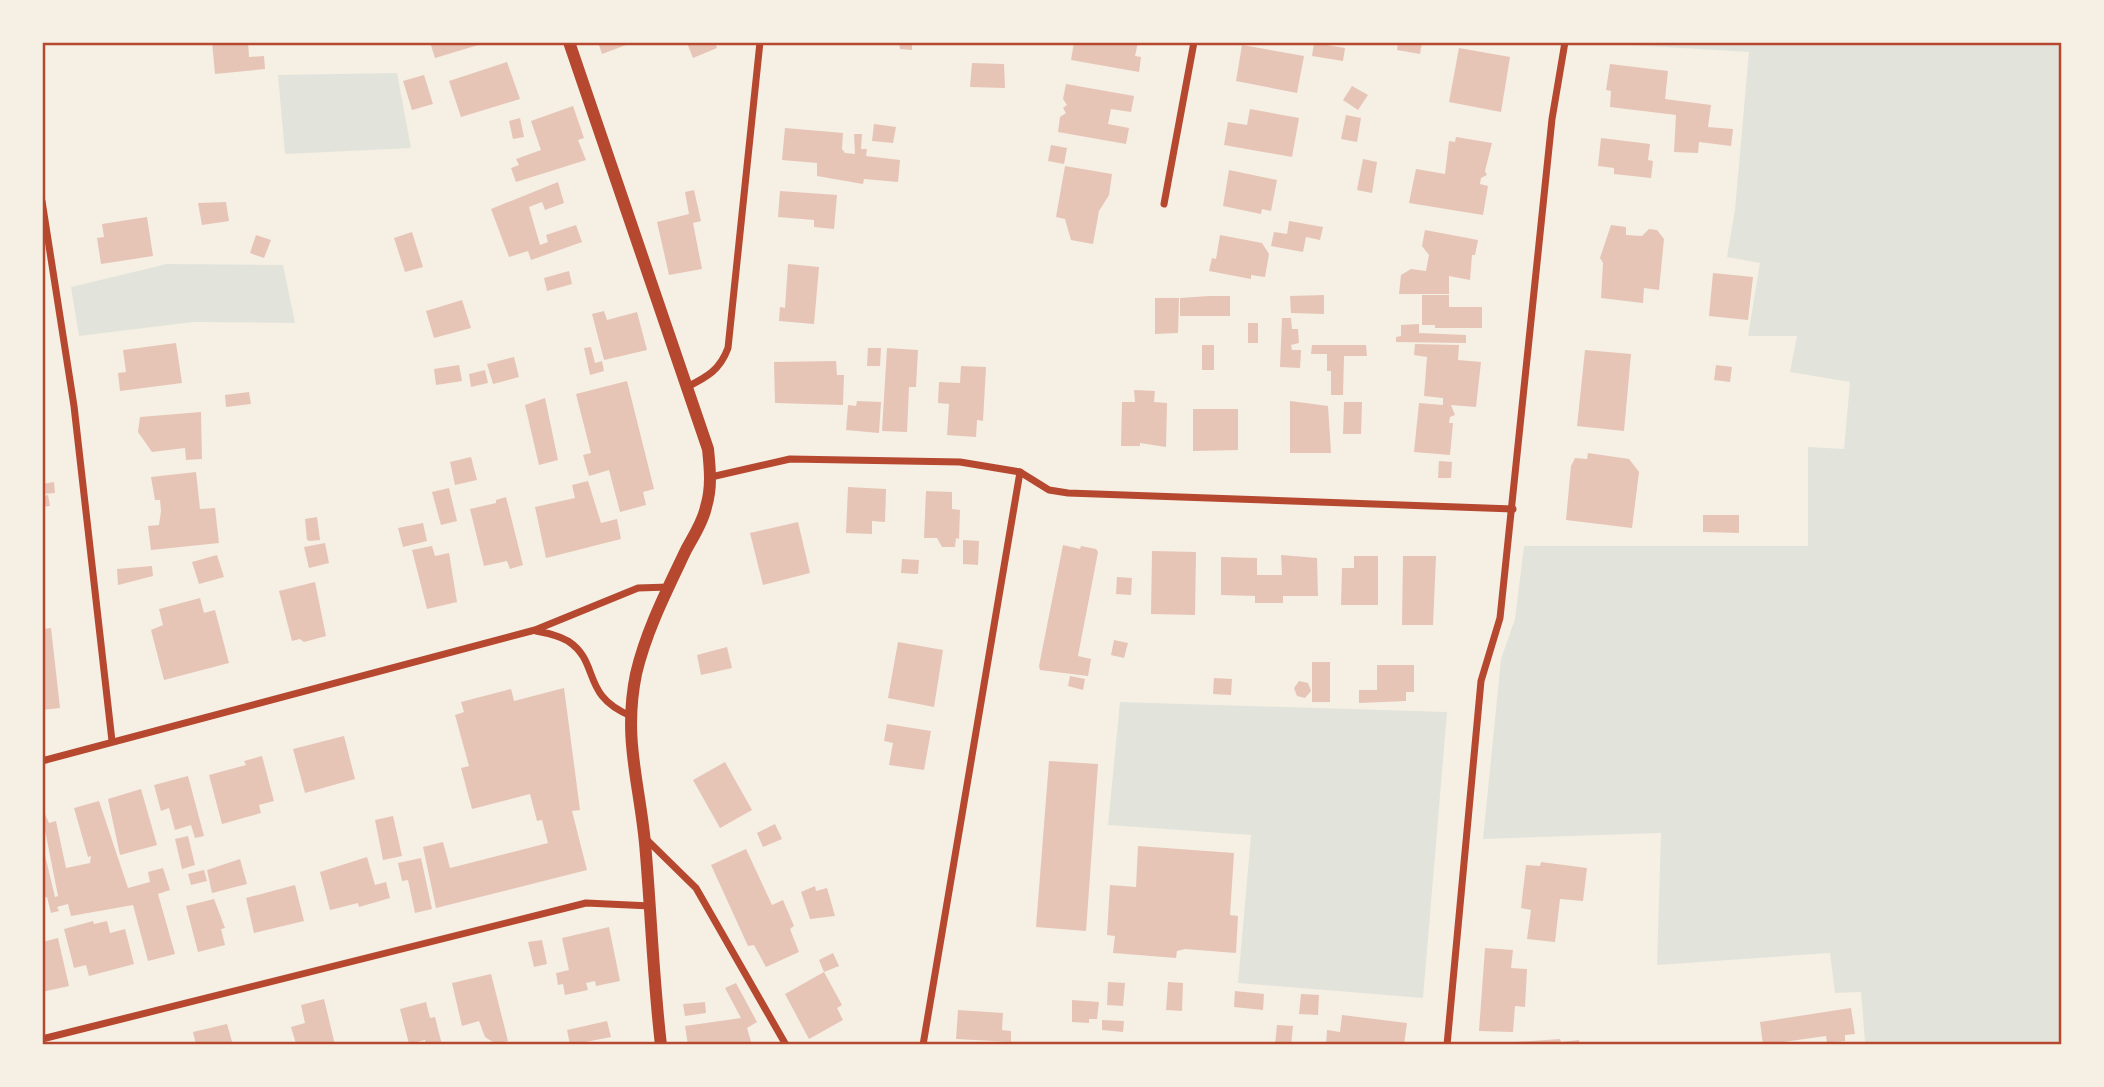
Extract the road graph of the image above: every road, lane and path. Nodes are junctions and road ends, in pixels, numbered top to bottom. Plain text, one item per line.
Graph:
1 (569, 42) edge
2 (760, 42) edge
3 (1194, 42) edge
4 (1565, 42) edge
5 (42, 201) edge
6 (1164, 204) dead end
7 (687, 387) junction
8 (1020, 472) junction
9 (711, 477) junction
10 (1513, 509) junction
11 (669, 586) junction
12 (535, 631) junction
13 (631, 716) junction
14 (112, 741) junction
15 (42, 761) edge
16 (645, 838) junction
17 (651, 906) junction
18 (42, 1038) edge
19 (661, 1045) edge
20 (786, 1045) edge
21 (923, 1045) edge
22 (1447, 1045) edge

1 - 7 street
2 - 7 street
3 - 6 street
4 - 10 street
5 - 14 street
7 - 9 street
8 - 9 street
8 - 10 street
8 - 21 street
9 - 11 street
10 - 22 street
11 - 12 street
11 - 13 street
12 - 13 street
12 - 14 street
13 - 16 street
14 - 15 street
16 - 17 street
16 - 20 street
17 - 18 street
17 - 19 street

